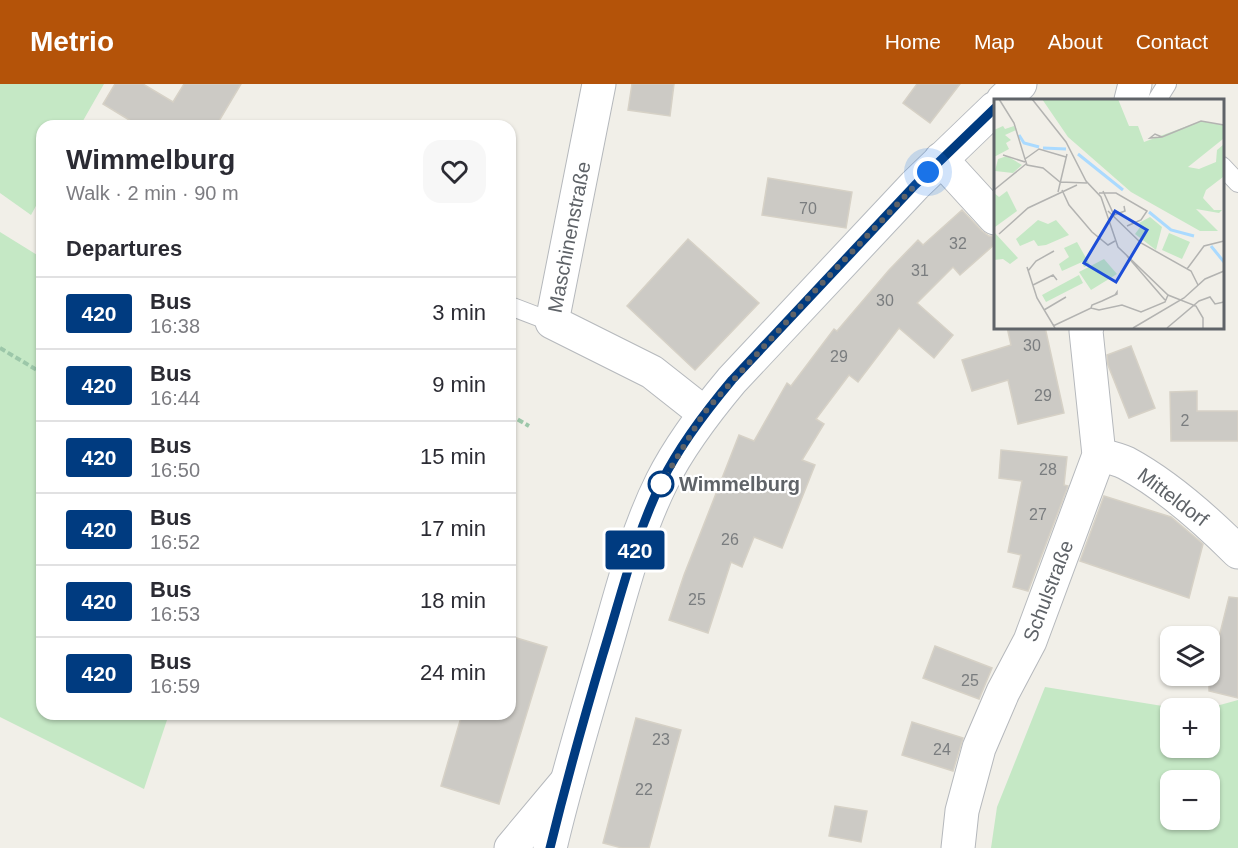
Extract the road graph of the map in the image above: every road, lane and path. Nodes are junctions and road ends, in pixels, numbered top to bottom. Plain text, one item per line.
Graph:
1 (599, 84) edge
2 (1020, 84) edge
3 (1134, 84) edge
4 (1167, 84) edge
5 (1004, 99) edge
6 (1131, 99) edge
7 (1158, 99) edge
8 (994, 109) edge
9 (941, 159) junction
10 (1223, 168) edge
11 (1238, 183) edge
12 (994, 217) edge
13 (516, 308) edge
14 (552, 322) junction
15 (1086, 328) edge
16 (0, 348) edge
17 (36, 369) edge
18 (704, 413) junction
19 (516, 418) edge
20 (529, 426) dead end
21 (1099, 454) junction
22 (1238, 552) edge
23 (567, 780) junction
24 (511, 848) edge
25 (550, 848) edge
26 (958, 848) edge

1 - 14 street, Maschinenstraße
2 - 5 street
3 - 6 street
4 - 7 lane
8 - 9 street
9 - 12 street
9 - 18 street
10 - 11 lane
13 - 14 lane
14 - 18 street, Maschinenstraße
15 - 21 street, Schulstraße
16 - 17 path
18 - 23 street
19 - 20 path
21 - 22 street, Mitteldorf
21 - 26 street, Schulstraße
23 - 24 street
23 - 25 street

